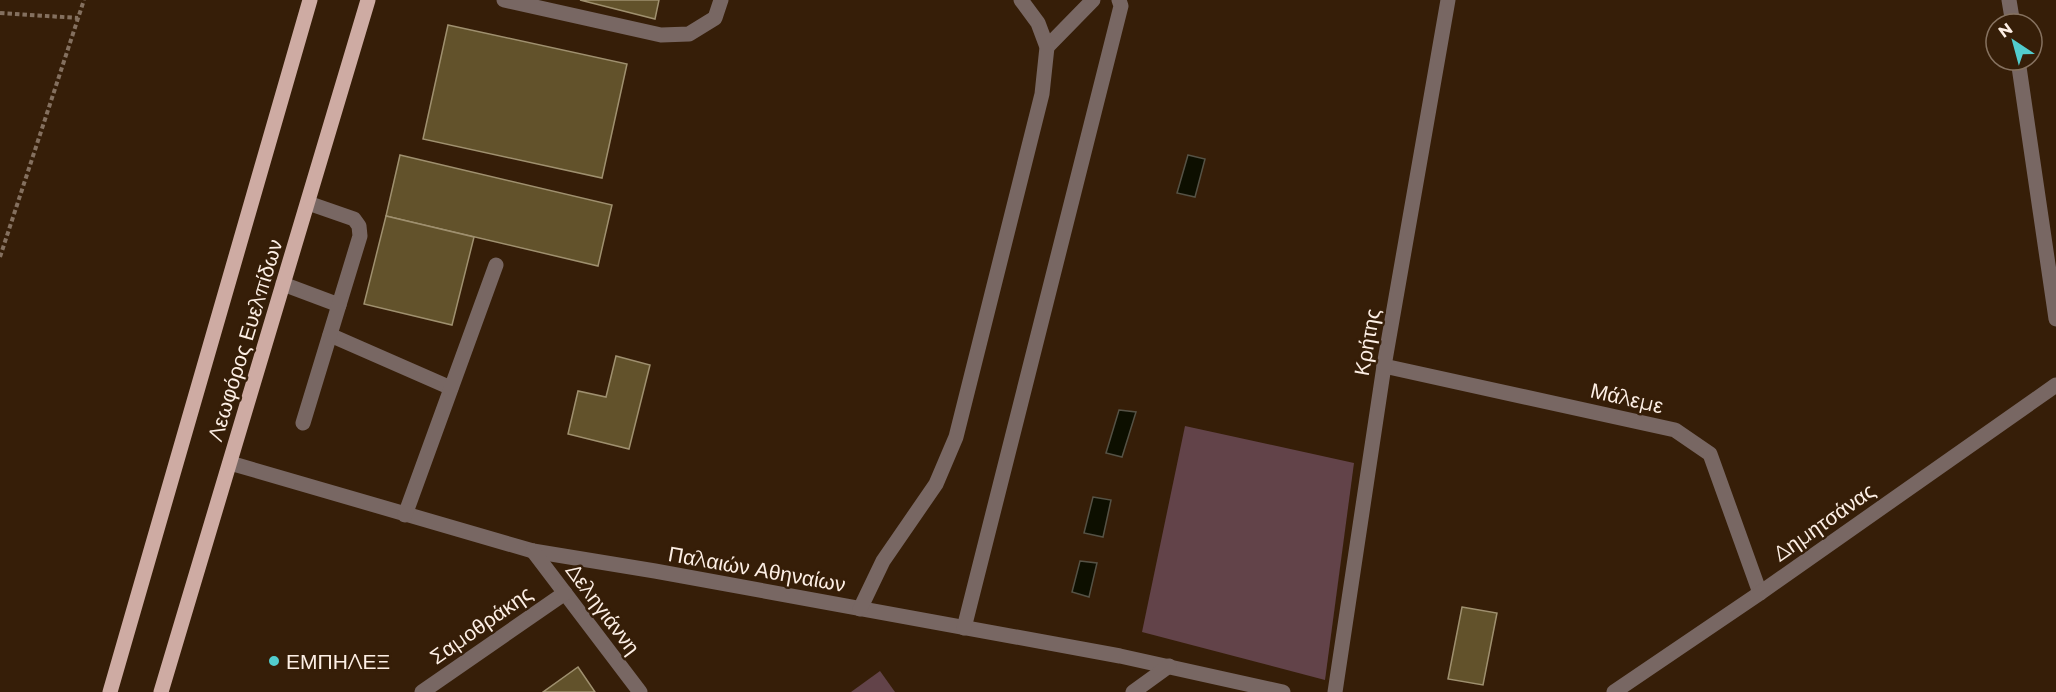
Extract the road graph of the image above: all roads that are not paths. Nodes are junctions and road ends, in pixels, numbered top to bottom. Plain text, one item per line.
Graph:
1 (310, 0) edge
2 (368, 0) edge
3 (504, 0) edge
4 (721, 0) edge
5 (1021, 0) edge
6 (1093, 0) edge
7 (1119, 0) edge
8 (1448, 0) edge
9 (1047, 47) junction
10 (2020, 72) edge
11 (308, 203) junction
12 (496, 265) dead end
13 (283, 284) junction
14 (339, 305) junction
15 (2056, 319) edge
16 (330, 335) junction
17 (1384, 366) junction
18 (2056, 385) edge
19 (451, 388) junction
20 (303, 423) dead end
21 (230, 463) junction
22 (405, 515) junction
23 (533, 551) junction
24 (565, 593) junction
25 (1760, 593) junction
26 (860, 609) junction
27 (964, 628) junction
28 (1169, 666) junction
29 (110, 692) edge
30 (161, 692) edge
31 (422, 692) edge
32 (640, 692) edge
33 (1133, 692) edge
34 (1283, 692) edge
35 (1335, 692) edge
36 (1614, 692) edge

1 - 29 main road, Λεωφόρος Ευελπίδων
2 - 11 main road, Λεωφόρος Ευελπίδων
3 - 4 street
5 - 9 street
6 - 9 street
7 - 27 street
8 - 17 street, Κρήτης
9 - 26 street
10 - 15 street
11 - 13 main road, Λεωφόρος Ευελπίδων
11 - 14 street
12 - 19 street
13 - 14 street
13 - 21 main road, Λεωφόρος Ευελπίδων
14 - 16 street
16 - 19 street
16 - 20 street
17 - 25 street, Μάλεμε
17 - 35 street, Κρήτης
18 - 25 street, Δημητσάνας
19 - 22 street
21 - 22 street, Παλαιών Αθηναίων
21 - 30 main road, Λεωφόρος Ευελπίδων
22 - 23 street, Παλαιών Αθηναίων
23 - 24 street, Δεληγιάννη
23 - 26 street, Παλαιών Αθηναίων
24 - 31 street, Σαμοθράκης
24 - 32 street, Δεληγιάννη
25 - 36 street, Δημητσάνας
26 - 27 street, Παλαιών Αθηναίων
27 - 28 street, Παλαιών Αθηναίων
28 - 33 street
28 - 34 street, Παλαιών Αθηναίων

